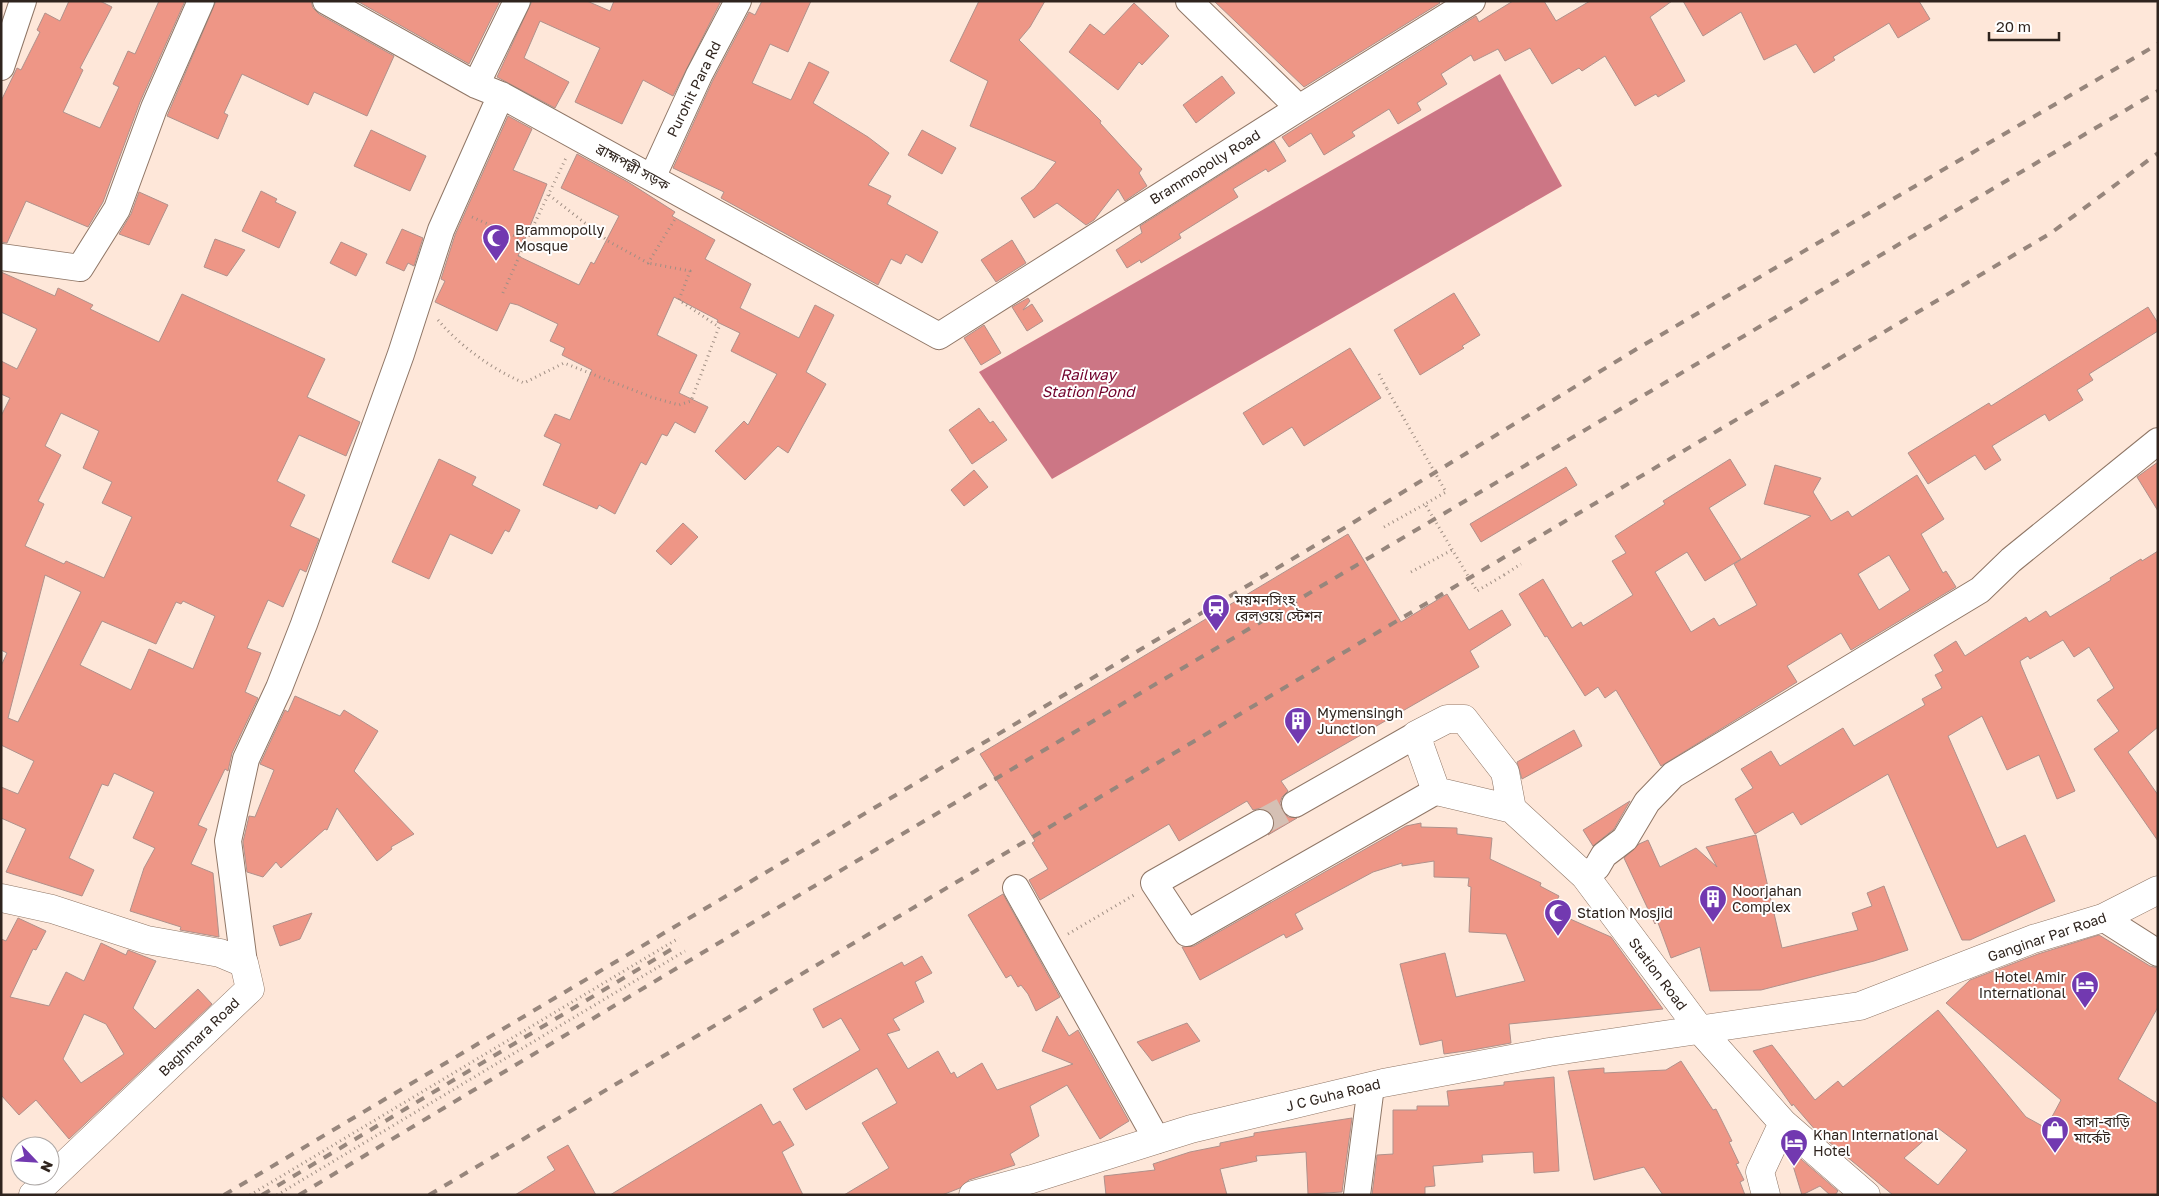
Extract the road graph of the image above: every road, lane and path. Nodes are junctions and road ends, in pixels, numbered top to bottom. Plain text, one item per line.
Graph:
1 (23, 1) edge
2 (201, 1) edge
3 (326, 1) edge
4 (516, 1) edge
5 (738, 1) edge
6 (1190, 1) edge
7 (1472, 1) edge
8 (1, 66) edge
9 (476, 85) junction
10 (501, 95) junction
11 (1299, 108) junction
12 (577, 137) junction
13 (652, 178) junction
14 (548, 195) junction
15 (688, 198) junction
16 (451, 207) junction
17 (526, 241) junction
18 (1, 257) edge
19 (648, 263) junction
20 (502, 295) dead end
21 (420, 296) junction
22 (939, 336) joint
23 (1379, 374) dead end
24 (2158, 441) edge
25 (1424, 504) junction
26 (1384, 528) dead end
27 (1452, 550) junction
28 (1521, 564) dead end
29 (1411, 572) dead end
30 (1416, 735) junction
31 (1436, 791) junction
32 (1295, 804) tunnel mouth
33 (1512, 809) junction
34 (1260, 824) tunnel mouth
35 (1585, 876) junction
36 (1154, 883) junction
37 (1016, 888) dead end
38 (2158, 890) edge
39 (1, 898) edge
40 (2103, 918) junction
41 (679, 938) dead end
42 (1049, 946) junction
43 (685, 951) dead end
44 (2158, 953) edge
45 (244, 963) junction
46 (1701, 1031) junction
47 (1371, 1086) junction
48 (1783, 1123) junction
49 (1157, 1140) junction
50 (33, 1195) edge
51 (250, 1195) edge
52 (278, 1195) edge
53 (972, 1195) edge
54 (1357, 1195) edge
55 (1766, 1195) edge
56 (1866, 1195) edge

1 - 8 street
2 - 18 street
3 - 9 street, ব্রাহ্মপল্লী সড়ক
4 - 9 street
5 - 13 street, Purohit Para Rd
6 - 11 street
7 - 11 street, Brammopolly Road
9 - 10 street, ব্রাহ্মপল্লী সড়ক
10 - 12 street, ব্রাহ্মপল্লী সড়ক
10 - 16 street
11 - 22 street, Brammopolly Road
12 - 13 street, ব্রাহ্মপল্লী সড়ক
12 - 14 path
13 - 15 street, ব্রাহ্মপল্লী সড়ক
14 - 17 path
14 - 19 path
15 - 19 path
15 - 22 street, ব্রাহ্মপল্লী সড়ক
16 - 17 path
16 - 21 street
17 - 20 path
19 - 21 path
21 - 45 street
23 - 25 path, bridge
24 - 35 street
25 - 26 path
25 - 27 path, bridge
27 - 28 path, bridge
27 - 29 path
30 - 31 street
30 - 32 street
30 - 33 street
31 - 33 street, Station Road
31 - 36 street
33 - 35 street, Station Road
34 - 36 street
35 - 46 street, Station Road
36 - 42 path
37 - 42 street
38 - 40 street, Ganginar Par Road
39 - 45 street
40 - 44 street
40 - 46 street, Ganginar Par Road
41 - 51 path
42 - 49 street
43 - 52 path
45 - 50 street, Baghmara Road
46 - 47 street, J C Guha Road
46 - 48 street, Station Road
47 - 49 street, J C Guha Road
47 - 54 street
48 - 55 street
48 - 56 street, Station Road
49 - 53 street, J C Guha Road

